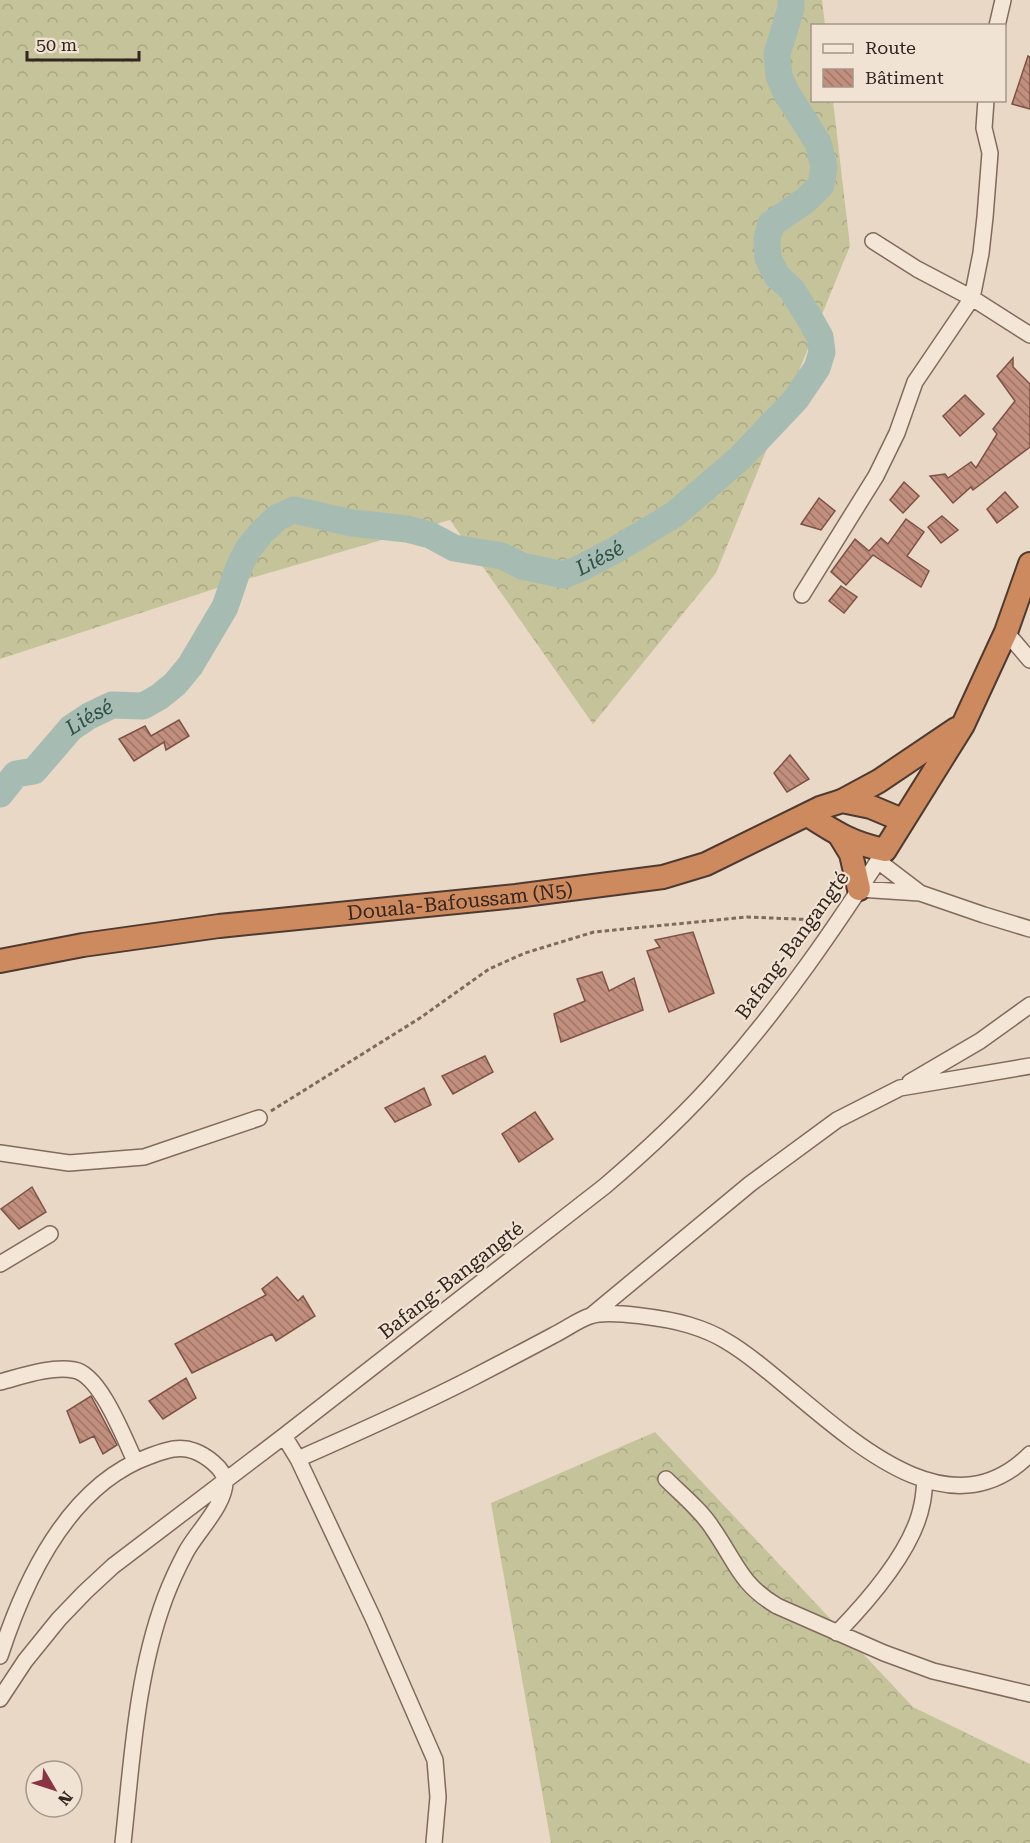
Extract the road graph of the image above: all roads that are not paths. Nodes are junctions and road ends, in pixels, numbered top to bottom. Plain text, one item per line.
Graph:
1 (1003, 0) edge
2 (997, 24) edge
3 (986, 102) edge
4 (873, 241) dead end
5 (972, 298) junction
6 (1030, 334) edge
7 (1030, 564) edge
8 (802, 595) dead end
9 (1006, 632) junction
10 (1030, 660) edge
11 (963, 725) junction
12 (842, 801) junction
13 (808, 815) junction
14 (902, 820) junction
15 (840, 836) junction
16 (881, 855) junction
17 (859, 889) junction
18 (920, 893) junction
19 (1030, 928) edge
20 (0, 961) edge
21 (1030, 1005) edge
22 (1030, 1066) edge
23 (900, 1088) junction
24 (259, 1118) road end
25 (0, 1153) edge
26 (50, 1234) dead end
27 (0, 1264) edge
28 (592, 1315) junction
29 (0, 1382) edge
30 (284, 1437) junction
31 (1030, 1454) edge
32 (298, 1459) junction
33 (135, 1461) junction
34 (666, 1479) dead end
35 (925, 1480) junction
36 (225, 1481) junction
37 (837, 1633) junction
38 (0, 1656) edge
39 (1030, 1694) edge
40 (0, 1699) edge
41 (123, 1843) edge
42 (434, 1843) edge

1 - 2 street
3 - 5 street
4 - 5 street
5 - 6 street
5 - 8 street
7 - 9 highway
9 - 10 street
9 - 11 highway
11 - 12 highway, Douala-Bafoussam (N5)
11 - 14 highway
12 - 13 highway, Douala-Bafoussam (N5)
12 - 14 highway
13 - 15 highway
13 - 20 highway, Douala-Bafoussam (N5)
14 - 16 highway
15 - 16 highway
15 - 17 highway
16 - 17 street, Bafang-Bangangté
16 - 18 street
17 - 18 street
17 - 30 street, Bafang-Bangangté
18 - 19 street
21 - 23 street
22 - 23 street
23 - 28 street
24 - 25 street
26 - 27 street
28 - 32 street
28 - 35 street
29 - 33 street
30 - 32 street
30 - 36 street, Bafang-Bangangté
31 - 35 street
32 - 42 street
33 - 36 street
33 - 38 street
34 - 37 street
35 - 37 street
36 - 40 street, Bafang-Bangangté
36 - 41 street
37 - 39 street

